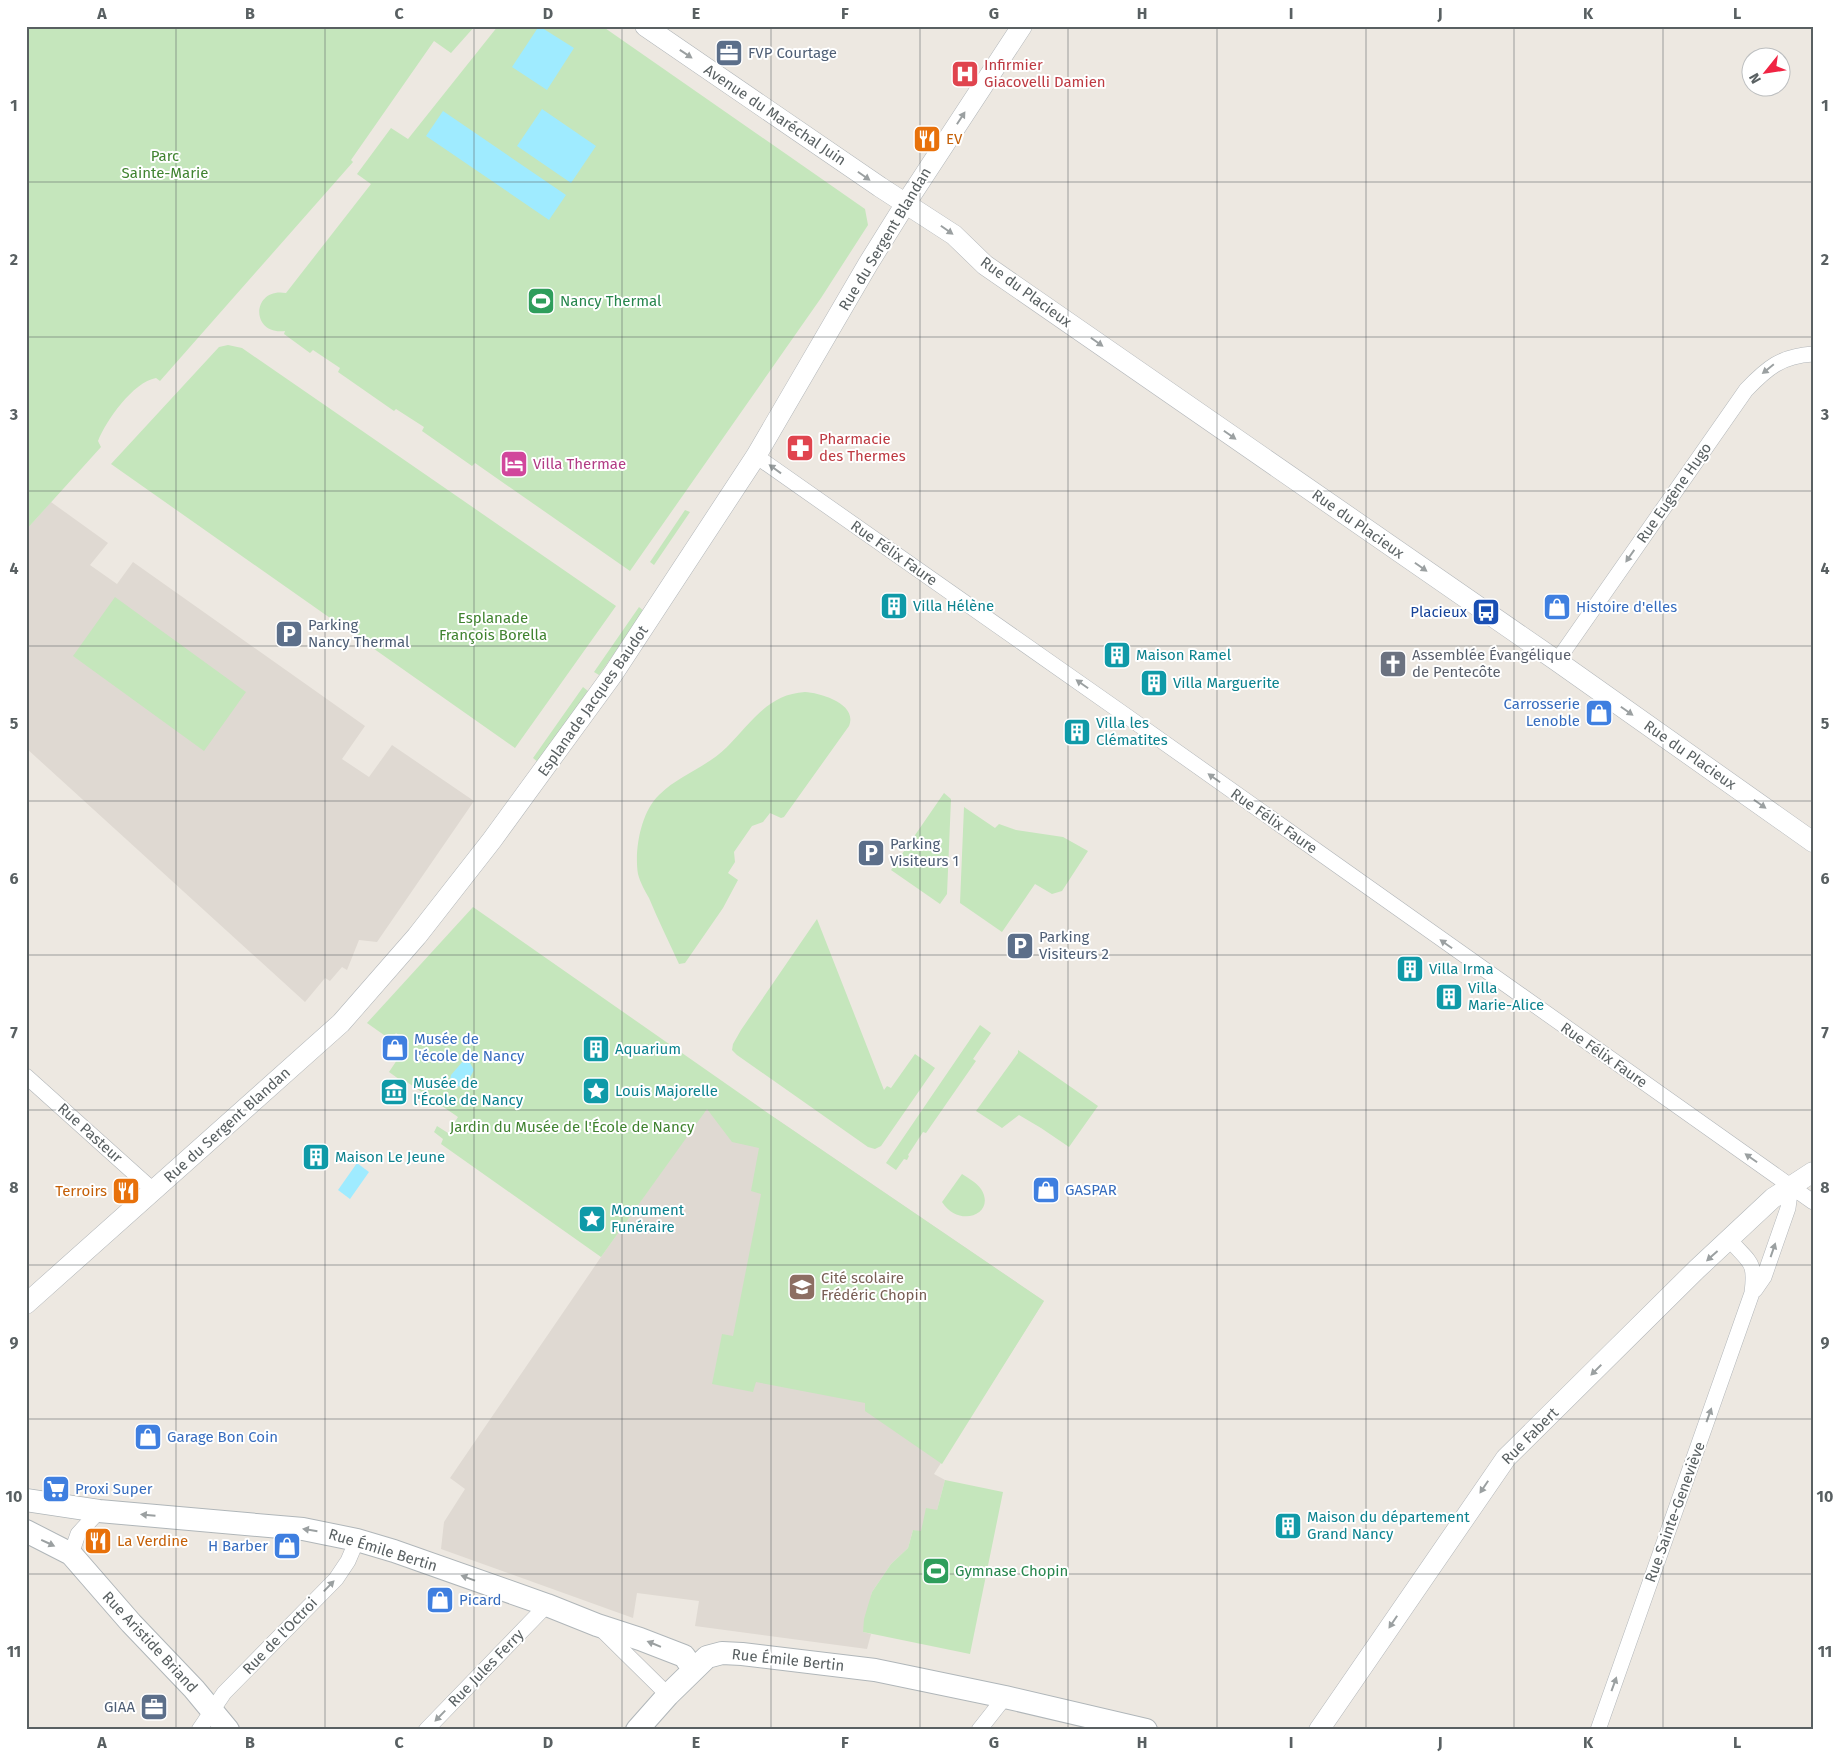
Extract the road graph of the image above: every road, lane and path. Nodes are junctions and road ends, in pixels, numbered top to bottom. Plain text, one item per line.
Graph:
1 (645, 26) edge
2 (1022, 26) edge
3 (906, 203) junction
4 (1813, 354) edge
5 (756, 456) junction
6 (1557, 661) junction
7 (1813, 842) edge
8 (417, 936) joint
9 (26, 1076) edge
10 (1813, 1172) edge
11 (1791, 1186) junction
12 (154, 1190) junction
13 (1813, 1202) edge
14 (1730, 1240) junction
15 (1752, 1294) junction
16 (26, 1304) edge
17 (26, 1500) edge
18 (99, 1511) junction
19 (26, 1532) edge
20 (357, 1540) junction
21 (71, 1554) junction
22 (547, 1605) junction
23 (597, 1625) junction
24 (693, 1669) junction
25 (668, 1694) junction
26 (1005, 1697) junction
27 (212, 1711) junction
28 (199, 1730) edge
29 (228, 1730) edge
30 (426, 1730) edge
31 (636, 1730) edge
32 (978, 1730) edge
33 (1146, 1730) edge
34 (1319, 1730) edge
35 (1598, 1730) edge

1 -> 3 street, Avenue du Maréchal Juin
3 -> 2 street, Rue du Sergent Blandan
3 - 5 street, Rue du Sergent Blandan
3 -> 6 street, Rue du Placieux
4 -> 6 street, Rue Eugène Hugo
5 - 8 street, Esplanade Jacques Baudot
11 -> 5 street, Rue Félix Faure
6 -> 7 street, Rue du Placieux
8 - 12 street, Rue du Sergent Blandan
9 - 12 street, Rue Pasteur
10 - 11 street, Rue Fabert
11 - 13 street, Rue Félix Faure
11 - 14 street, Rue Fabert
15 -> 11 street, Rue Sainte-Geneviève
12 - 16 street, Rue du Sergent Blandan
14 - 15 street, Rue Sainte-Geneviève
14 -> 34 street, Rue Fabert
35 -> 15 street, Rue Sainte-Geneviève
17 - 18 main road, Rue Émile Bertin
20 -> 18 main road, Rue Émile Bertin
18 - 21 street
19 -> 21 main road
22 -> 20 main road, Rue Émile Bertin
27 -> 20 street, Rue de l'Octroi
21 - 27 main road, Rue Aristide Briand
22 - 23 main road, Rue Émile Bertin
22 -> 30 street, Rue Jules Ferry
24 -> 23 main road, Rue Émile Bertin
23 - 25 street, Rue Émile Bertin
24 - 25 main road
24 - 26 main road, Rue Émile Bertin
25 - 31 main road
26 - 32 street
26 - 33 main road, Rue Émile Bertin
27 - 28 street, Rue de l'Octroi
27 - 29 main road, Rue Aristide Briand

